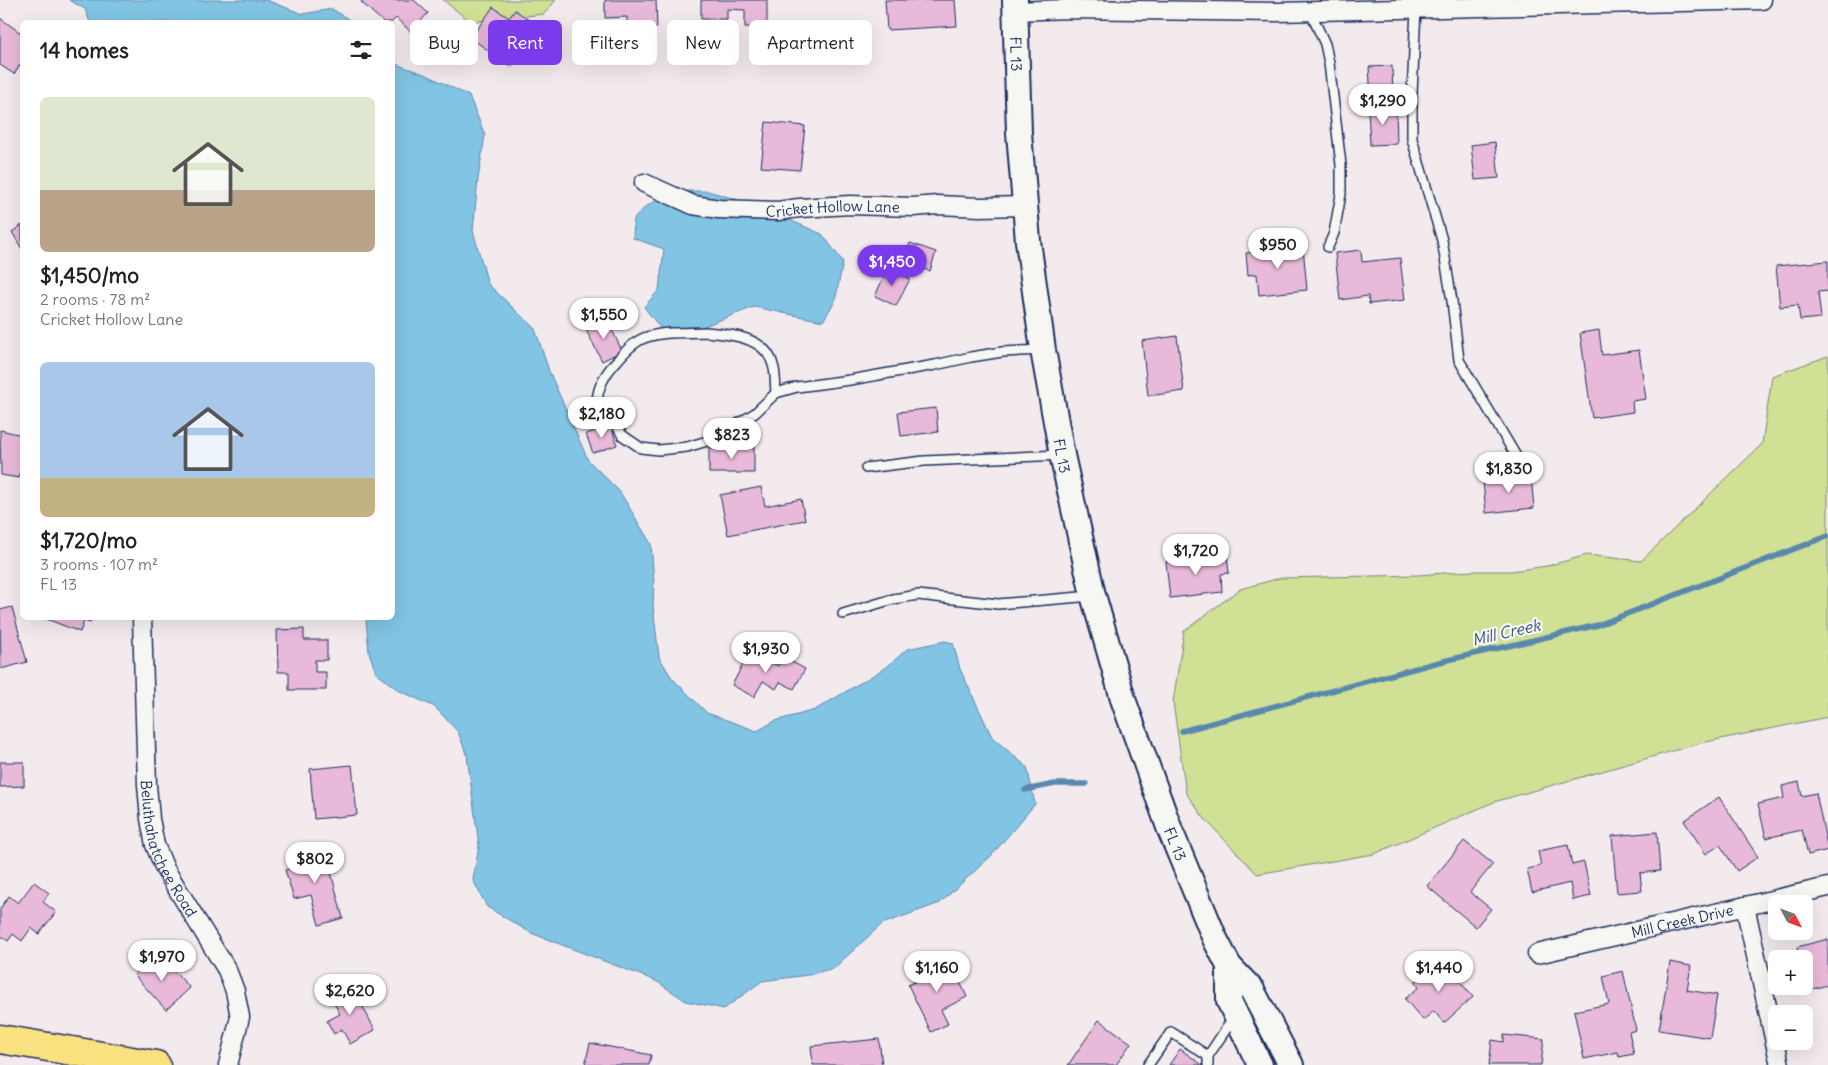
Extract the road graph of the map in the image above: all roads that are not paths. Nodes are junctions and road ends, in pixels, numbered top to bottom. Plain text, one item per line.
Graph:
1 (1762, 0) edge
2 (1015, 6) edge
3 (1416, 10) junction
4 (1310, 11) junction
5 (644, 183) dead end
6 (1025, 206) junction
7 (1328, 248) dead end
8 (1043, 350) junction
9 (776, 393) junction
10 (1062, 454) junction
11 (1516, 456) dead end
12 (866, 468) dead end
13 (1093, 596) junction
14 (843, 614) dead end
15 (142, 620) edge
16 (1828, 888) edge
17 (1746, 906) junction
18 (1537, 954) dead end
19 (1229, 966) junction
20 (1235, 1014) junction
21 (0, 1039) edge
22 (1208, 1060) edge
23 (156, 1065) edge
24 (228, 1065) edge
25 (1148, 1065) edge
26 (1260, 1065) edge
27 (1291, 1065) edge
28 (1780, 1065) edge

1 - 3 street
2 - 4 street
2 - 6 main road, FL 13
3 - 4 street
3 - 11 lane
4 - 7 lane
5 - 6 street, Cricket Hollow Lane
6 - 8 main road, FL 13
8 - 9 lane
8 - 10 main road, FL 13
9 - 9 lane
10 - 12 lane
10 - 13 main road, FL 13
13 - 14 lane
13 - 19 main road, FL 13
15 - 24 street, Beluthahatchee Road
16 - 17 street, Mill Creek Drive
17 - 18 street, Mill Creek Drive
17 - 28 street
19 - 20 main road
19 - 27 main road
20 - 22 lane
20 - 26 main road
21 - 23 main road
22 - 25 lane

